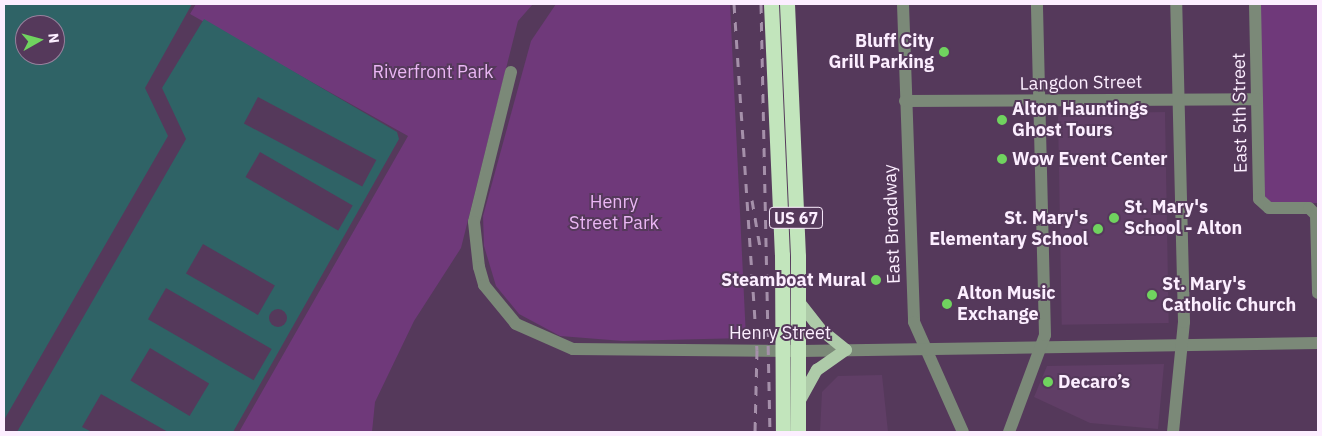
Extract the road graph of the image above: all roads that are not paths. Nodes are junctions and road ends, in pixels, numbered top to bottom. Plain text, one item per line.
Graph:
1 (771, 4) edge
2 (787, 4) edge
3 (903, 4) edge
4 (1037, 4) edge
5 (1176, 4) edge
6 (1255, 4) edge
7 (511, 72) dead end
8 (1178, 99) junction
9 (1257, 99) junction
10 (905, 101) junction
11 (1040, 102) junction
12 (1318, 293) edge
13 (799, 302) junction
14 (1318, 343) edge
15 (1181, 344) junction
16 (1042, 348) junction
17 (923, 349) junction
18 (783, 350) junction
19 (846, 350) junction
20 (800, 351) junction
21 (798, 402) junction
22 (783, 432) edge
23 (798, 432) edge
24 (963, 432) edge
25 (1009, 432) edge
26 (1173, 432) edge

1 - 18 highway, US 67
2 - 13 highway, US 67
3 - 10 street, East Broadway
4 - 11 street
5 - 8 street
6 - 9 street, East 5th Street
7 - 18 street, Henry Street
8 - 9 street, Langdon Street
8 - 11 street, Langdon Street
8 - 15 street
9 - 12 street, East 5th Street
10 - 11 street, Langdon Street
10 - 17 street, East Broadway
11 - 16 street
13 - 19 main road
13 - 20 highway, US 67
14 - 15 street, Henry Street
15 - 16 street, Henry Street
15 - 26 street
16 - 17 street, Henry Street
16 - 25 street
17 - 19 street, Henry Street
17 - 24 street, East Broadway
18 - 20 street, Henry Street
18 - 22 highway, US 67
19 - 20 street, Henry Street
19 - 21 main road
20 - 21 highway, US 67
21 - 23 highway, US 67

